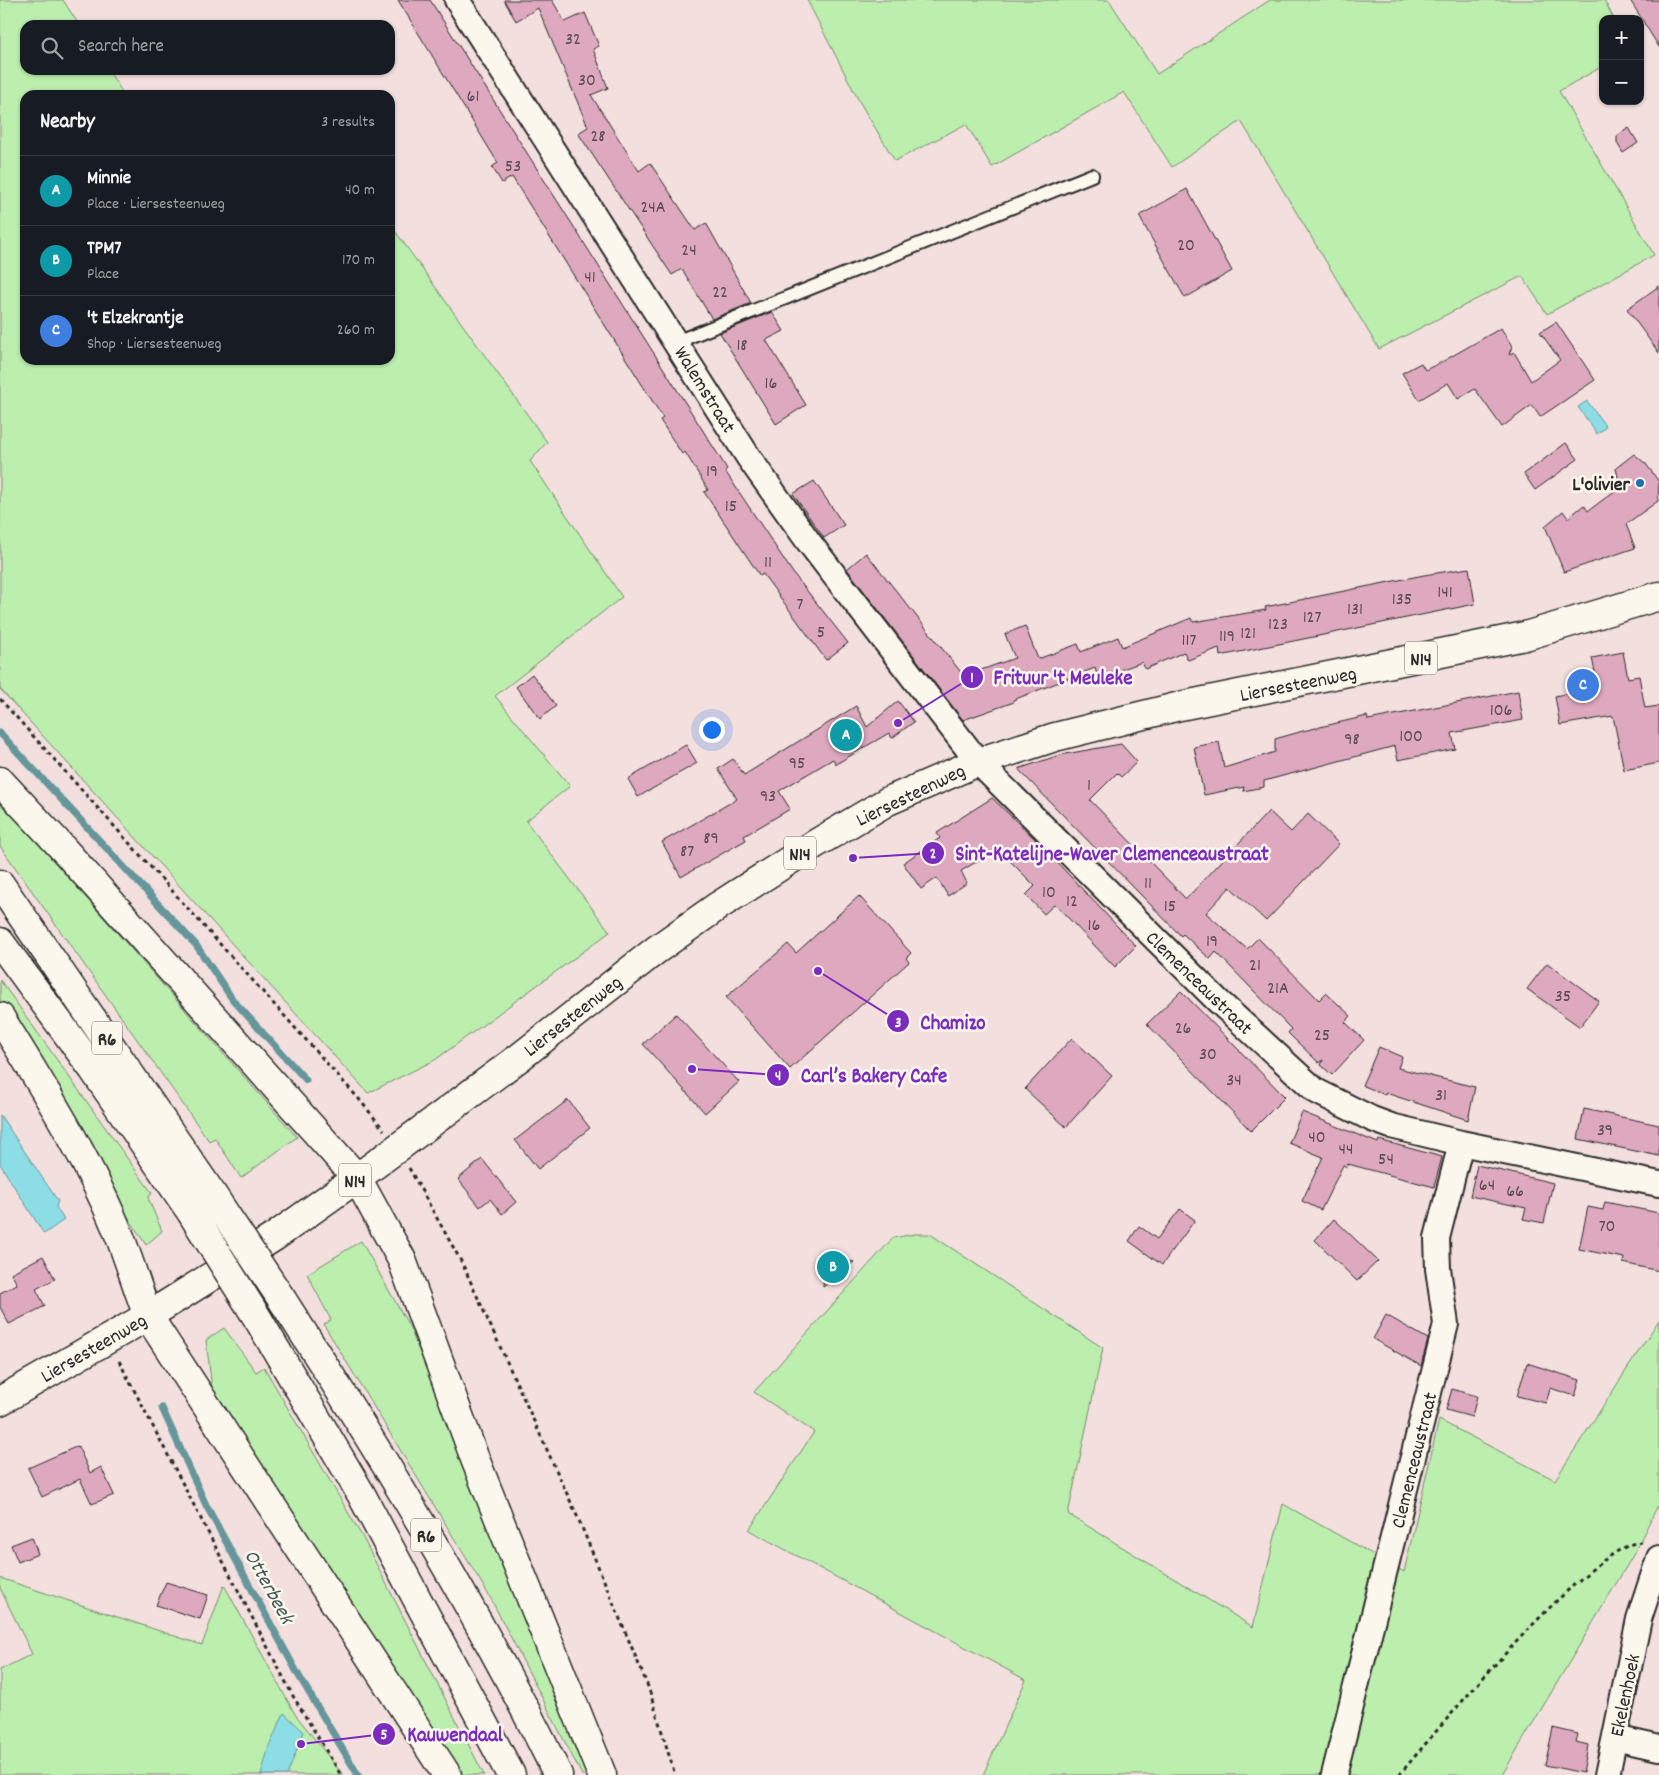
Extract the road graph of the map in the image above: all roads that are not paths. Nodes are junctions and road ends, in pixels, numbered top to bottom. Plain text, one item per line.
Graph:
1 (457, 0) edge
2 (1092, 175) dead end
3 (676, 342) junction
4 (1659, 596) edge
5 (978, 762) junction
6 (0, 781) edge
7 (0, 884) edge
8 (0, 942) edge
9 (0, 1017) edge
10 (1460, 1143) junction
11 (357, 1178) junction
12 (1659, 1184) edge
13 (148, 1316) junction
14 (0, 1401) edge
15 (1655, 1550) edge
16 (1615, 1738) junction
17 (1659, 1748) edge
18 (447, 1775) edge
19 (511, 1775) edge
20 (558, 1775) edge
21 (602, 1775) edge
22 (1334, 1775) edge
23 (1606, 1775) edge

1 - 3 street, Walemstraat
2 - 3 lane
3 - 5 street, Walemstraat
4 - 5 main road, Liersesteenweg / N14
5 - 10 street, Clemenceaustraat
5 - 11 main road, Liersesteenweg / N14
6 - 11 main road
7 - 20 main road, R6, bridge
8 - 19 main road, R6, bridge
9 - 13 main road
10 - 12 street, Clemenceaustraat
10 - 22 street, Clemenceaustraat
11 - 13 main road, Liersesteenweg / N14
11 - 21 main road
13 - 14 main road, Liersesteenweg / N14
13 - 18 main road
15 - 16 street, Ekelenhoek
16 - 17 street
16 - 23 street, Ekelenhoek

